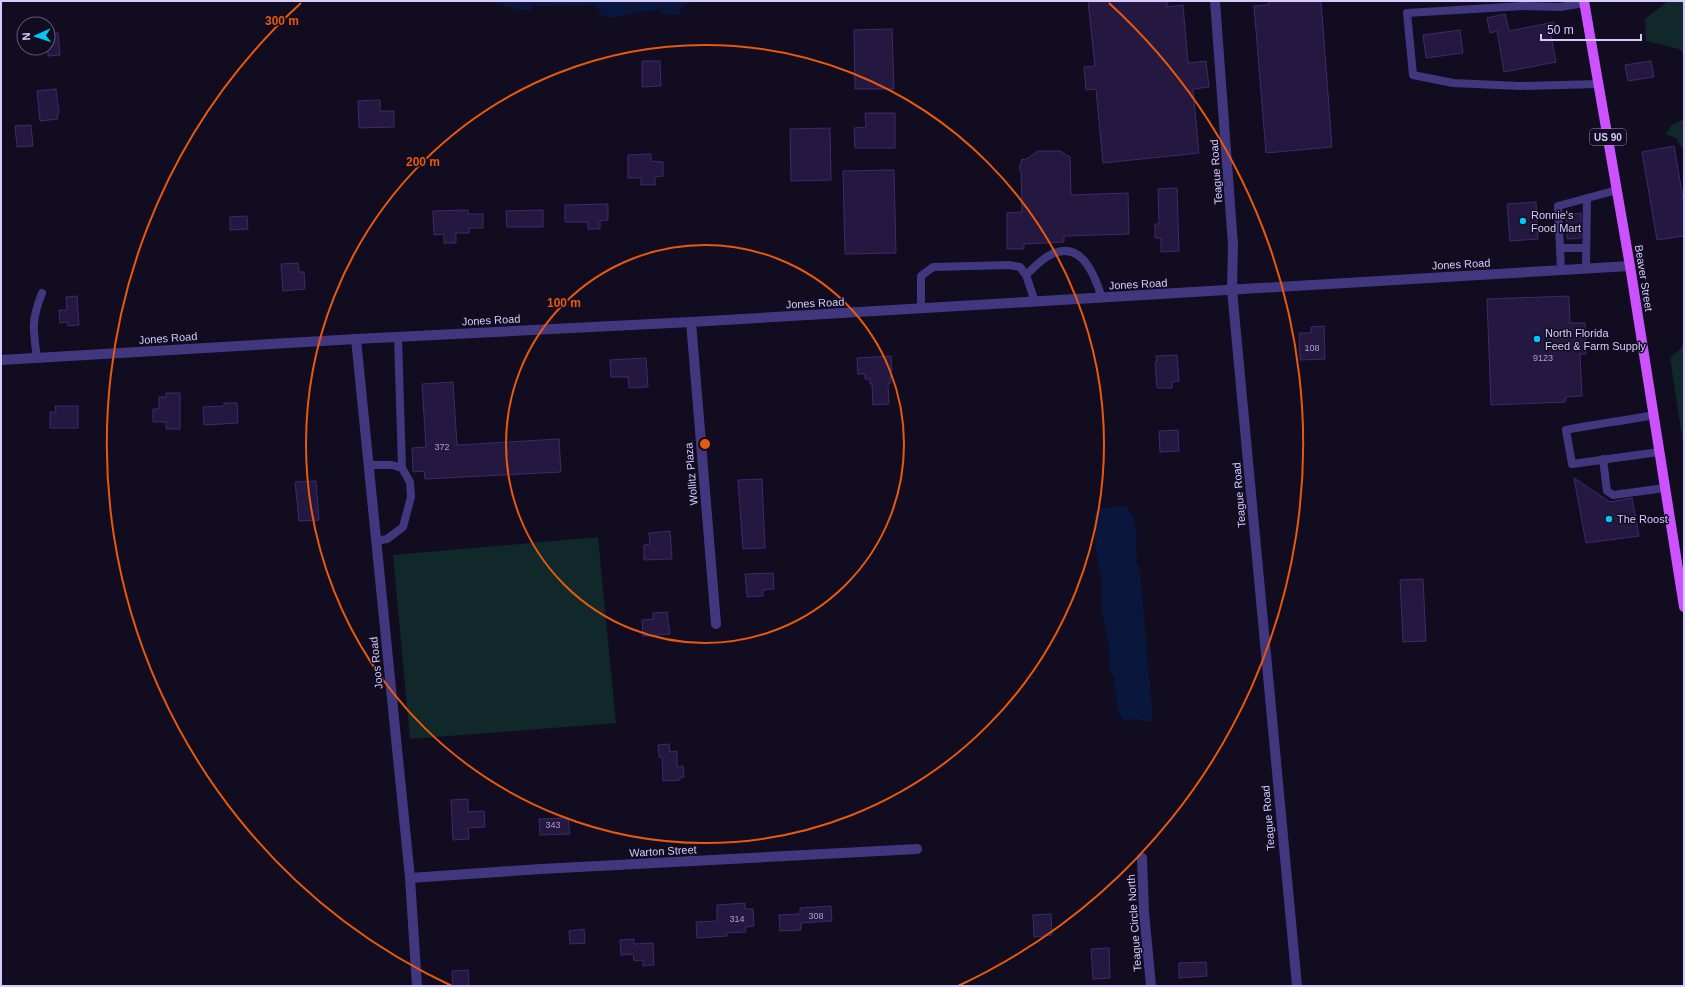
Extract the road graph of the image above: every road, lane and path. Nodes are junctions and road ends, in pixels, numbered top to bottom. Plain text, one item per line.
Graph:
1 (1215, 1) edge
2 (1585, 2) edge
3 (1598, 84) junction
4 (1617, 190) junction
5 (1587, 198) junction
6 (1560, 248) junction
7 (1586, 248) junction
8 (1630, 266) junction
9 (1586, 269) junction
10 (1561, 270) junction
11 (1026, 275) junction
12 (1232, 290) junction
13 (42, 293) dead end
14 (1102, 298) junction
15 (1035, 302) junction
16 (921, 308) junction
17 (691, 322) junction
18 (398, 337) junction
19 (356, 339) junction
20 (37, 358) junction
21 (1, 360) edge
22 (1654, 416) junction
23 (1659, 452) junction
24 (1603, 459) junction
25 (368, 465) junction
26 (402, 468) junction
27 (1665, 488) junction
28 (376, 541) junction
29 (1684, 607) edge
30 (716, 624) dead end
31 (918, 849) dead end
32 (1142, 858) dead end
33 (410, 878) junction
34 (417, 986) edge
35 (1150, 986) edge
36 (1297, 986) edge

1 - 12 street, Teague Road
2 - 3 main road, Beaver Street / US 90
2 - 3 lane
3 - 4 main road, Beaver Street / US 90
4 - 5 lane
4 - 8 main road, Beaver Street / US 90
5 - 6 lane
5 - 7 lane
6 - 7 lane
6 - 10 lane
7 - 9 lane
8 - 9 street, Jones Road
8 - 22 main road, Beaver Street / US 90
9 - 10 street, Jones Road
10 - 12 street, Jones Road
11 - 14 lane
11 - 15 lane
11 - 16 lane
12 - 14 street, Jones Road
12 - 36 street, Teague Road
13 - 20 lane
14 - 15 street, Jones Road
15 - 16 street, Jones Road
16 - 17 street, Jones Road
17 - 18 street, Jones Road
17 - 30 street, Wollitz Plaza
18 - 19 street, Jones Road
18 - 26 lane
19 - 20 street, Jones Road
19 - 25 street, Joos Road
20 - 21 street, Jones Road
22 - 23 main road, Beaver Street / US 90
22 - 24 lane
23 - 24 lane
23 - 27 main road, Beaver Street / US 90
24 - 27 lane
25 - 26 lane
25 - 28 street, Joos Road
26 - 28 lane
27 - 29 main road, Beaver Street / US 90
28 - 33 street, Joos Road
31 - 33 street, Warton Street
32 - 35 street, Teague Circle North
33 - 34 street, Joos Road

